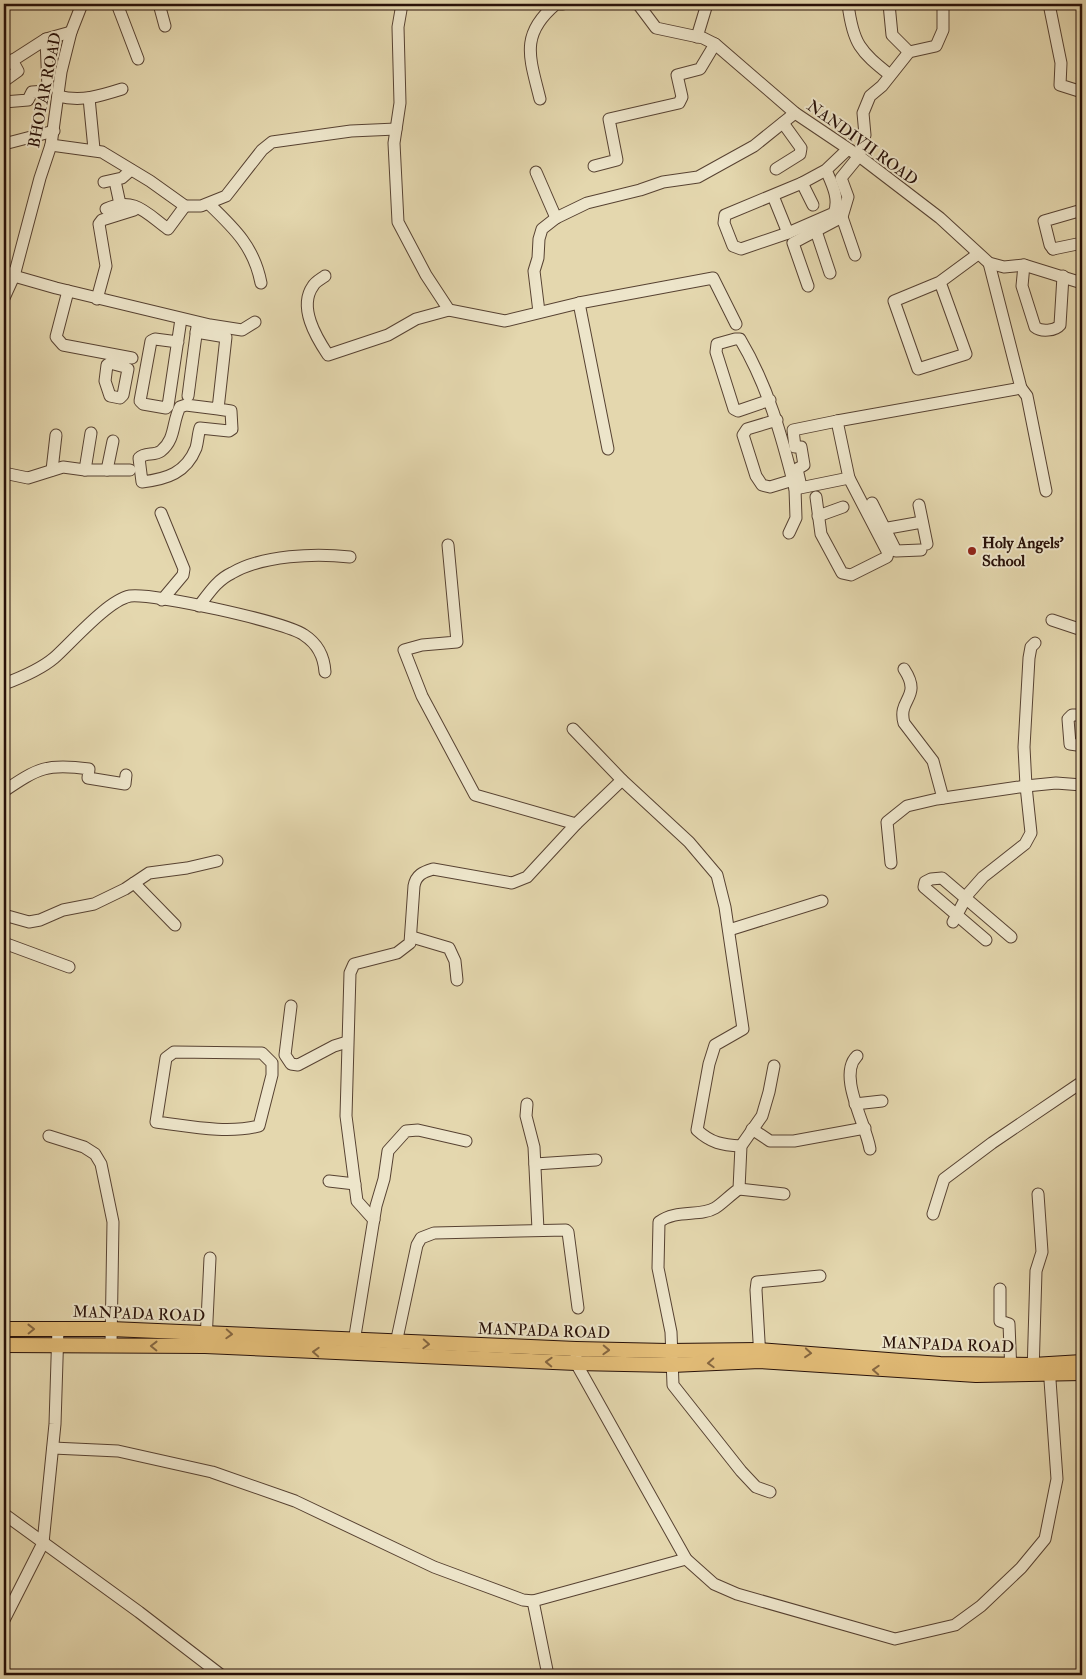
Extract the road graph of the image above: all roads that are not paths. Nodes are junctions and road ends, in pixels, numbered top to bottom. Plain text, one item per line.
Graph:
1 (82, 4) edge
2 (117, 4) edge
3 (159, 4) edge
4 (402, 4) edge
5 (563, 4) edge
6 (638, 4) edge
7 (707, 4) edge
8 (848, 4) edge
9 (889, 4) edge
10 (943, 4) edge
11 (1051, 4) edge
12 (165, 26) dead end
13 (71, 32) junction
14 (697, 37) junction
15 (46, 39) junction
16 (715, 44) junction
17 (909, 52) junction
18 (138, 59) dead end
19 (8, 63) edge
20 (890, 76) junction
21 (4, 81) edge
22 (122, 89) dead end
23 (1082, 92) edge
24 (58, 96) junction
25 (89, 98) junction
26 (540, 99) dead end
27 (4, 102) edge
28 (795, 113) junction
29 (783, 123) junction
30 (396, 129) junction
31 (54, 131) junction
32 (4, 144) edge
33 (51, 145) junction
34 (94, 149) junction
35 (848, 149) junction
36 (859, 156) junction
37 (594, 166) dead end
38 (131, 170) junction
39 (776, 170) dead end
40 (826, 170) junction
41 (536, 172) dead end
42 (802, 183) junction
43 (840, 190) junction
44 (773, 196) junction
45 (120, 204) junction
46 (209, 204) junction
47 (812, 205) dead end
48 (185, 206) junction
49 (106, 209) dead end
50 (134, 210) dead end
51 (1082, 210) edge
52 (842, 217) junction
53 (556, 218) junction
54 (816, 231) junction
55 (788, 233) junction
56 (1082, 242) edge
57 (1053, 249) junction
58 (978, 254) junction
59 (855, 255) dead end
60 (989, 263) junction
61 (1024, 265) junction
62 (4, 270) edge
63 (1044, 270) junction
64 (830, 273) dead end
65 (14, 276) junction
66 (325, 276) dead end
67 (1063, 276) junction
68 (940, 282) junction
69 (261, 283) dead end
70 (1082, 283) edge
71 (808, 286) dead end
72 (68, 292) junction
73 (4, 298) edge
74 (97, 299) junction
75 (579, 302) junction
76 (450, 310) junction
77 (539, 312) junction
78 (181, 318) junction
79 (255, 322) dead end
80 (736, 324) dead end
81 (197, 327) junction
82 (178, 342) junction
83 (132, 358) dead end
84 (1021, 388) junction
85 (188, 396) dead end
86 (770, 400) junction
87 (218, 409) junction
88 (777, 420) junction
89 (838, 421) junction
90 (91, 433) dead end
91 (56, 435) dead end
92 (113, 441) dead end
93 (608, 449) dead end
94 (52, 470) junction
95 (85, 470) junction
96 (107, 470) junction
97 (130, 470) dead end
98 (4, 473) edge
99 (848, 475) junction
100 (794, 484) junction
101 (1046, 491) dead end
102 (816, 497) dead end
103 (872, 504) dead end
104 (919, 505) dead end
105 (843, 508) dead end
106 (161, 513) dead end
107 (818, 516) junction
108 (922, 522) junction
109 (880, 529) junction
110 (789, 533) dead end
111 (448, 545) dead end
112 (350, 557) dead end
113 (162, 600) junction
114 (199, 606) junction
115 (1052, 620) dead end
116 (1082, 630) edge
117 (1035, 643) dead end
118 (904, 669) dead end
119 (326, 672) dead end
120 (4, 684) edge
121 (1082, 715) edge
122 (574, 729) dead end
123 (1077, 745) dead end
124 (126, 776) dead end
125 (622, 780) junction
126 (1082, 785) edge
127 (1026, 786) junction
128 (4, 791) edge
129 (944, 798) junction
130 (576, 824) junction
131 (217, 861) dead end
132 (891, 863) dead end
133 (134, 882) junction
134 (966, 898) junction
135 (822, 901) dead end
136 (4, 915) edge
137 (955, 918) junction
138 (175, 925) dead end
139 (728, 930) junction
140 (412, 937) junction
141 (1011, 937) dead end
142 (986, 940) dead end
143 (4, 943) edge
144 (69, 967) dead end
145 (457, 980) dead end
146 (291, 1006) dead end
147 (347, 1042) junction
148 (858, 1056) dead end
149 (774, 1066) dead end
150 (1082, 1082) edge
151 (882, 1101) dead end
152 (526, 1104) dead end
153 (855, 1104) junction
154 (209, 1128) joint
155 (865, 1128) junction
156 (752, 1129) junction
157 (49, 1136) dead end
158 (466, 1141) dead end
159 (741, 1146) junction
160 (870, 1149) dead end
161 (596, 1160) dead end
162 (535, 1164) junction
163 (329, 1180) dead end
164 (355, 1184) junction
165 (739, 1189) junction
166 (784, 1194) dead end
167 (1038, 1194) dead end
168 (933, 1214) dead end
169 (374, 1220) junction
170 (538, 1230) junction
171 (210, 1258) dead end
172 (820, 1276) dead end
173 (1000, 1289) dead end
174 (578, 1308) dead end
175 (58, 1328) junction
176 (111, 1329) junction
177 (4, 1330) edge
178 (206, 1339) junction
179 (354, 1340) junction
180 (59, 1344) junction
181 (4, 1345) edge
182 (111, 1345) junction
183 (395, 1349) junction
184 (576, 1349) junction
185 (352, 1354) junction
186 (760, 1355) junction
187 (673, 1358) junction
188 (1082, 1362) edge
189 (576, 1363) junction
190 (1050, 1369) junction
191 (1010, 1370) junction
192 (1033, 1370) junction
193 (1082, 1373) edge
194 (53, 1448) junction
195 (770, 1492) dead end
196 (4, 1514) edge
197 (43, 1543) junction
198 (686, 1559) junction
199 (533, 1601) junction
200 (4, 1620) edge
201 (221, 1675) edge
202 (548, 1675) edge

1 - 13 street, BHOPAR ROAD
2 - 18 street
3 - 12 street
4 - 30 street
5 - 26 street
6 - 14 street, NANDIVII ROAD
7 - 14 street
8 - 20 street
9 - 17 street
10 - 17 street
11 - 23 street
13 - 15 street
13 - 24 street, BHOPAR ROAD
14 - 16 street, NANDIVII ROAD
15 - 19 street
15 - 27 street
16 - 28 street, NANDIVII ROAD
16 - 37 street
17 - 20 street
19 - 21 street
20 - 36 street
22 - 25 street
24 - 25 street
24 - 31 street, BHOPAR ROAD
25 - 34 street
28 - 29 street
28 - 35 street, NANDIVII ROAD
29 - 39 street
29 - 53 street
30 - 46 street
30 - 76 street
31 - 32 street
31 - 33 street, BHOPAR ROAD
33 - 34 street
33 - 65 street, BHOPAR ROAD
34 - 38 street
35 - 36 street, NANDIVII ROAD
35 - 40 street
36 - 43 street
36 - 58 street, NANDIVII ROAD
38 - 45 street
38 - 48 street
40 - 42 street
40 - 43 street
41 - 53 street
42 - 44 street
42 - 47 street
43 - 52 street
43 - 55 street
44 - 55 street
44 - 55 street
45 - 48 street
45 - 49 street
46 - 48 street
46 - 69 street
50 - 74 street
51 - 57 street
52 - 54 street
52 - 59 street
53 - 77 street
54 - 64 street
54 - 71 street
56 - 57 street
57 - 63 street
58 - 60 street, NANDIVII ROAD
58 - 68 street
60 - 61 street
60 - 84 street
61 - 63 street
61 - 67 street
62 - 65 street
63 - 67 street
65 - 72 street
65 - 73 street, BHOPAR ROAD
66 - 76 street
67 - 70 street
68 - 68 street
72 - 74 street
72 - 83 street
74 - 78 street
75 - 77 street
75 - 80 street
75 - 93 street
76 - 77 street
78 - 81 street
78 - 82 street
79 - 81 street
81 - 85 street
81 - 87 street
82 - 82 street
84 - 89 street
84 - 101 street
86 - 86 street
86 - 88 street
87 - 87 street
88 - 100 street
88 - 100 street
89 - 99 street
89 - 99 street
90 - 95 street
91 - 94 street
92 - 96 street
94 - 95 street
94 - 98 street
95 - 96 street
96 - 97 street
99 - 100 street
99 - 109 street
100 - 110 street
102 - 107 street
103 - 109 street
104 - 108 street
105 - 107 street
106 - 113 street
107 - 109 street
108 - 109 street
108 - 109 street
111 - 130 street
112 - 114 street
113 - 114 street
113 - 120 street
114 - 119 street
115 - 116 street
117 - 127 street
118 - 129 street
121 - 123 street
122 - 125 street
124 - 128 street
125 - 130 street
125 - 139 street
126 - 127 street
127 - 129 street
127 - 134 street
129 - 132 street
130 - 140 street
131 - 133 street
133 - 136 street
133 - 138 street
134 - 137 street
134 - 137 street
134 - 141 street
135 - 139 street
137 - 142 street
139 - 159 street
140 - 145 street
140 - 147 street
143 - 144 street
146 - 147 street
147 - 164 street
148 - 153 street
149 - 156 street
150 - 168 street
151 - 153 street
152 - 162 street
153 - 155 street
154 - 154 street
155 - 156 street
155 - 160 street
156 - 159 street
157 - 176 street
158 - 169 street
159 - 165 street
161 - 162 street
162 - 170 street
163 - 164 street
164 - 169 street
165 - 166 street
165 - 187 street
167 - 192 street
169 - 179 street
170 - 174 street
170 - 183 street
171 - 178 street
172 - 186 street
173 - 191 street
175 - 176 main road, MANPADA ROAD
177 -> 175 main road, MANPADA ROAD
175 - 180 street
176 - 178 main road, MANPADA ROAD
176 - 182 street
178 -> 179 main road, MANPADA ROAD
178 -> 182 main road, MANPADA ROAD
185 -> 178 main road, MANPADA ROAD
179 - 183 main road, MANPADA ROAD
179 - 185 street
180 - 181 main road, MANPADA ROAD
180 - 182 main road, MANPADA ROAD
180 - 194 street
183 -> 184 main road, MANPADA ROAD
183 - 185 main road, MANPADA ROAD
189 -> 183 main road, MANPADA ROAD
184 -> 187 main road, MANPADA ROAD
184 - 189 street
186 - 187 main road, MANPADA ROAD
186 - 191 main road, MANPADA ROAD
187 - 189 main road, MANPADA ROAD
187 - 195 street
188 - 190 main road, MANPADA ROAD
189 - 198 street
190 - 192 main road, MANPADA ROAD
190 - 193 main road, MANPADA ROAD
190 - 198 street
191 - 192 main road, MANPADA ROAD
194 - 197 street
194 - 199 street
196 - 197 street
197 - 200 street
197 - 201 street
198 - 199 street
199 - 202 street

